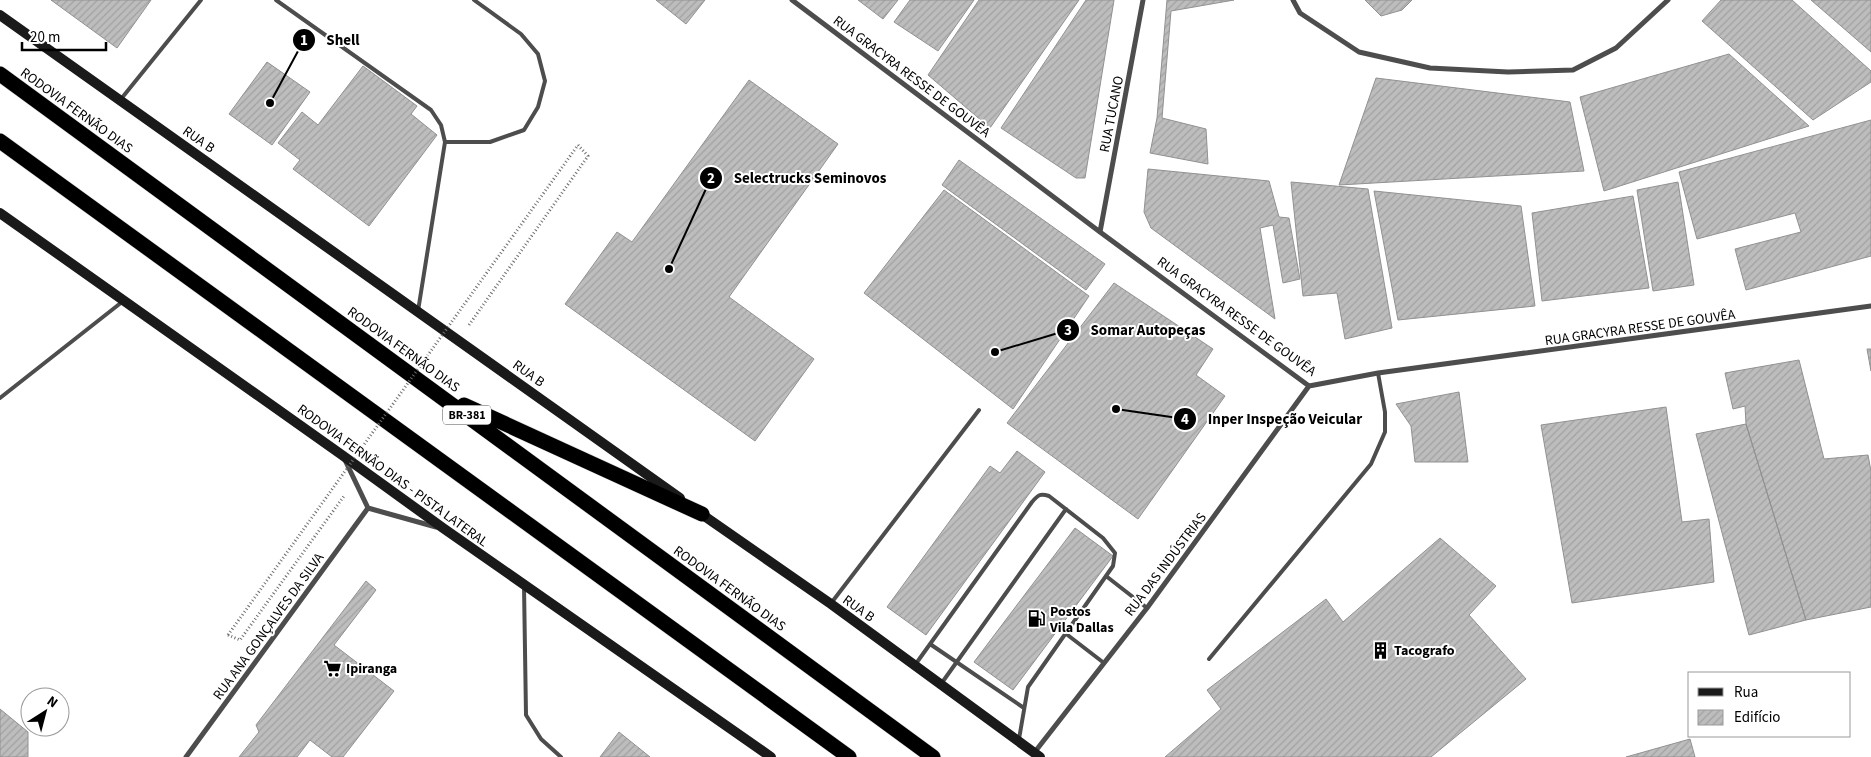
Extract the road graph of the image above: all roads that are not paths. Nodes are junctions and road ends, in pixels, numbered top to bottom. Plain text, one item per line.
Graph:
1 (201, 0) edge
2 (276, 0) edge
3 (474, 0) edge
4 (792, 0) edge
5 (1143, 0) edge
6 (1293, 0) edge
7 (1668, 0) edge
8 (0, 15) edge
9 (0, 74) edge
10 (120, 100) junction
11 (0, 141) edge
12 (445, 142) junction
13 (0, 213) edge
14 (1100, 232) junction
15 (124, 300) junction
16 (1871, 306) edge
17 (418, 311) junction
18 (1378, 373) junction
19 (1309, 386) junction
20 (435, 392) junction
21 (0, 398) edge
22 (980, 410) dead end
23 (342, 455) junction
24 (368, 508) junction
25 (1066, 510) junction
26 (702, 514) junction
27 (443, 528) junction
28 (1106, 576) junction
29 (524, 584) junction
30 (831, 604) junction
31 (1147, 608) junction
32 (1066, 633) junction
33 (930, 644) junction
34 (1210, 659) dead end
35 (956, 662) junction
36 (1104, 663) junction
37 (914, 666) junction
38 (940, 685) junction
39 (1024, 708) junction
40 (1019, 741) junction
41 (1037, 755) edge
42 (186, 757) edge
43 (561, 757) edge
44 (771, 757) edge
45 (849, 757) edge
46 (933, 757) edge

1 - 10 lane
2 - 12 lane
3 - 12 lane
4 - 14 street, RUA GRACYRA RESSE DE GOUVÊA
5 - 14 street, RUA TUCANO
6 - 7 street
8 - 10 street, RUA B
9 - 20 highway, RODOVIA FERNÃO DIAS / BR-381
10 - 17 street, RUA B
11 - 45 highway
12 - 17 lane
13 - 15 street, RODOVIA FERNÃO DIAS - PISTA LATERAL
14 - 19 street, RUA GRACYRA RESSE DE GOUVÊA
15 - 21 lane
15 - 23 street, RODOVIA FERNÃO DIAS - PISTA LATERAL
16 - 18 street, RUA GRACYRA RESSE DE GOUVÊA
17 - 26 street, RUA B
18 - 19 street, RUA GRACYRA RESSE DE GOUVÊA
18 - 34 lane
19 - 31 street, RUA DAS INDÚSTRIAS
20 - 26 highway
20 - 46 highway, RODOVIA FERNÃO DIAS / BR-381
22 - 30 lane
23 - 24 street
23 - 27 street, RODOVIA FERNÃO DIAS - PISTA LATERAL
24 - 27 street
24 - 42 street, RUA ANA GONÇALVES DA SILVA
25 - 28 lane
25 - 33 lane
25 - 35 lane
26 - 30 street, RUA B
27 - 29 street, RODOVIA FERNÃO DIAS - PISTA LATERAL
28 - 31 lane
28 - 32 lane
29 - 43 lane
29 - 44 street, RODOVIA FERNÃO DIAS - PISTA LATERAL
30 - 37 street, RUA B
31 - 36 street, RUA DAS INDÚSTRIAS
32 - 36 lane
32 - 39 lane
33 - 35 lane
33 - 37 lane
35 - 38 lane
35 - 39 lane
36 - 41 street, RUA DAS INDÚSTRIAS
37 - 38 street, RUA B
38 - 40 street, RUA B
39 - 40 lane
40 - 41 street, RUA B

